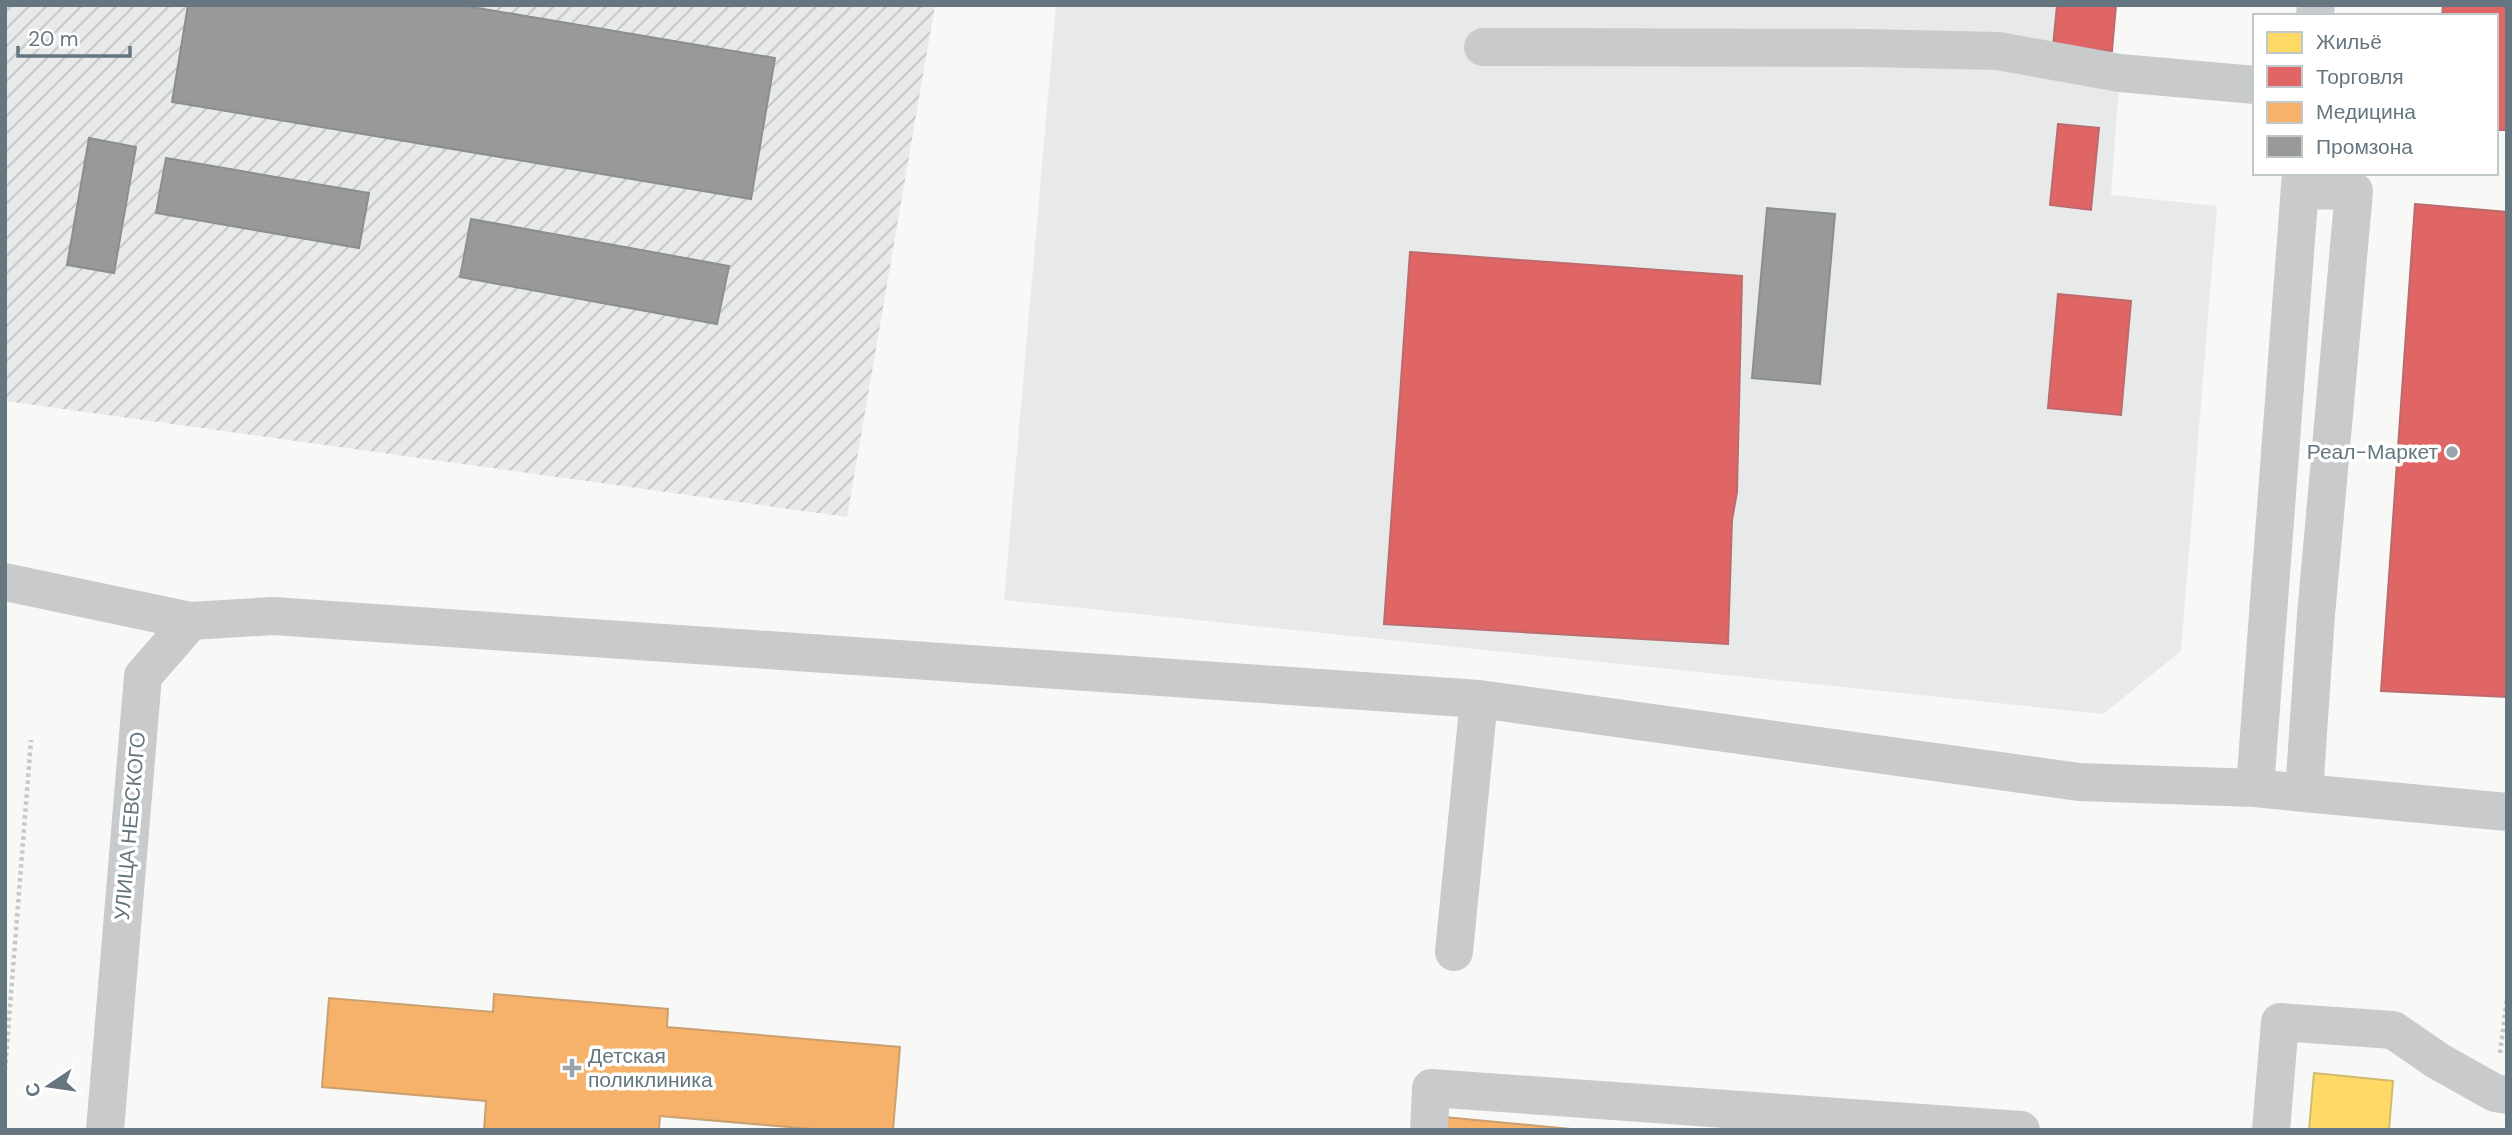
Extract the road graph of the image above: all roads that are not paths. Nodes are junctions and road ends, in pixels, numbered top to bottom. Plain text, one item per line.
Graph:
1 (1483, 47) dead end
2 (2253, 85) edge
3 (2300, 181) edge
4 (5, 582) edge
5 (191, 621) junction
6 (1479, 699) junction
7 (2255, 788) junction
8 (2304, 793) junction
9 (2507, 812) edge
10 (1454, 952) dead end
11 (2507, 1095) edge
12 (105, 1130) edge
13 (1429, 1130) edge
14 (2021, 1130) edge
15 (2271, 1130) edge

1 - 2 street
3 - 7 street
3 - 8 street
4 - 5 street
5 - 6 street
5 - 12 street, УЛИЦА НЕВСКОГО
6 - 7 street
6 - 10 street
7 - 8 street
8 - 9 street
11 - 15 street
13 - 14 street

